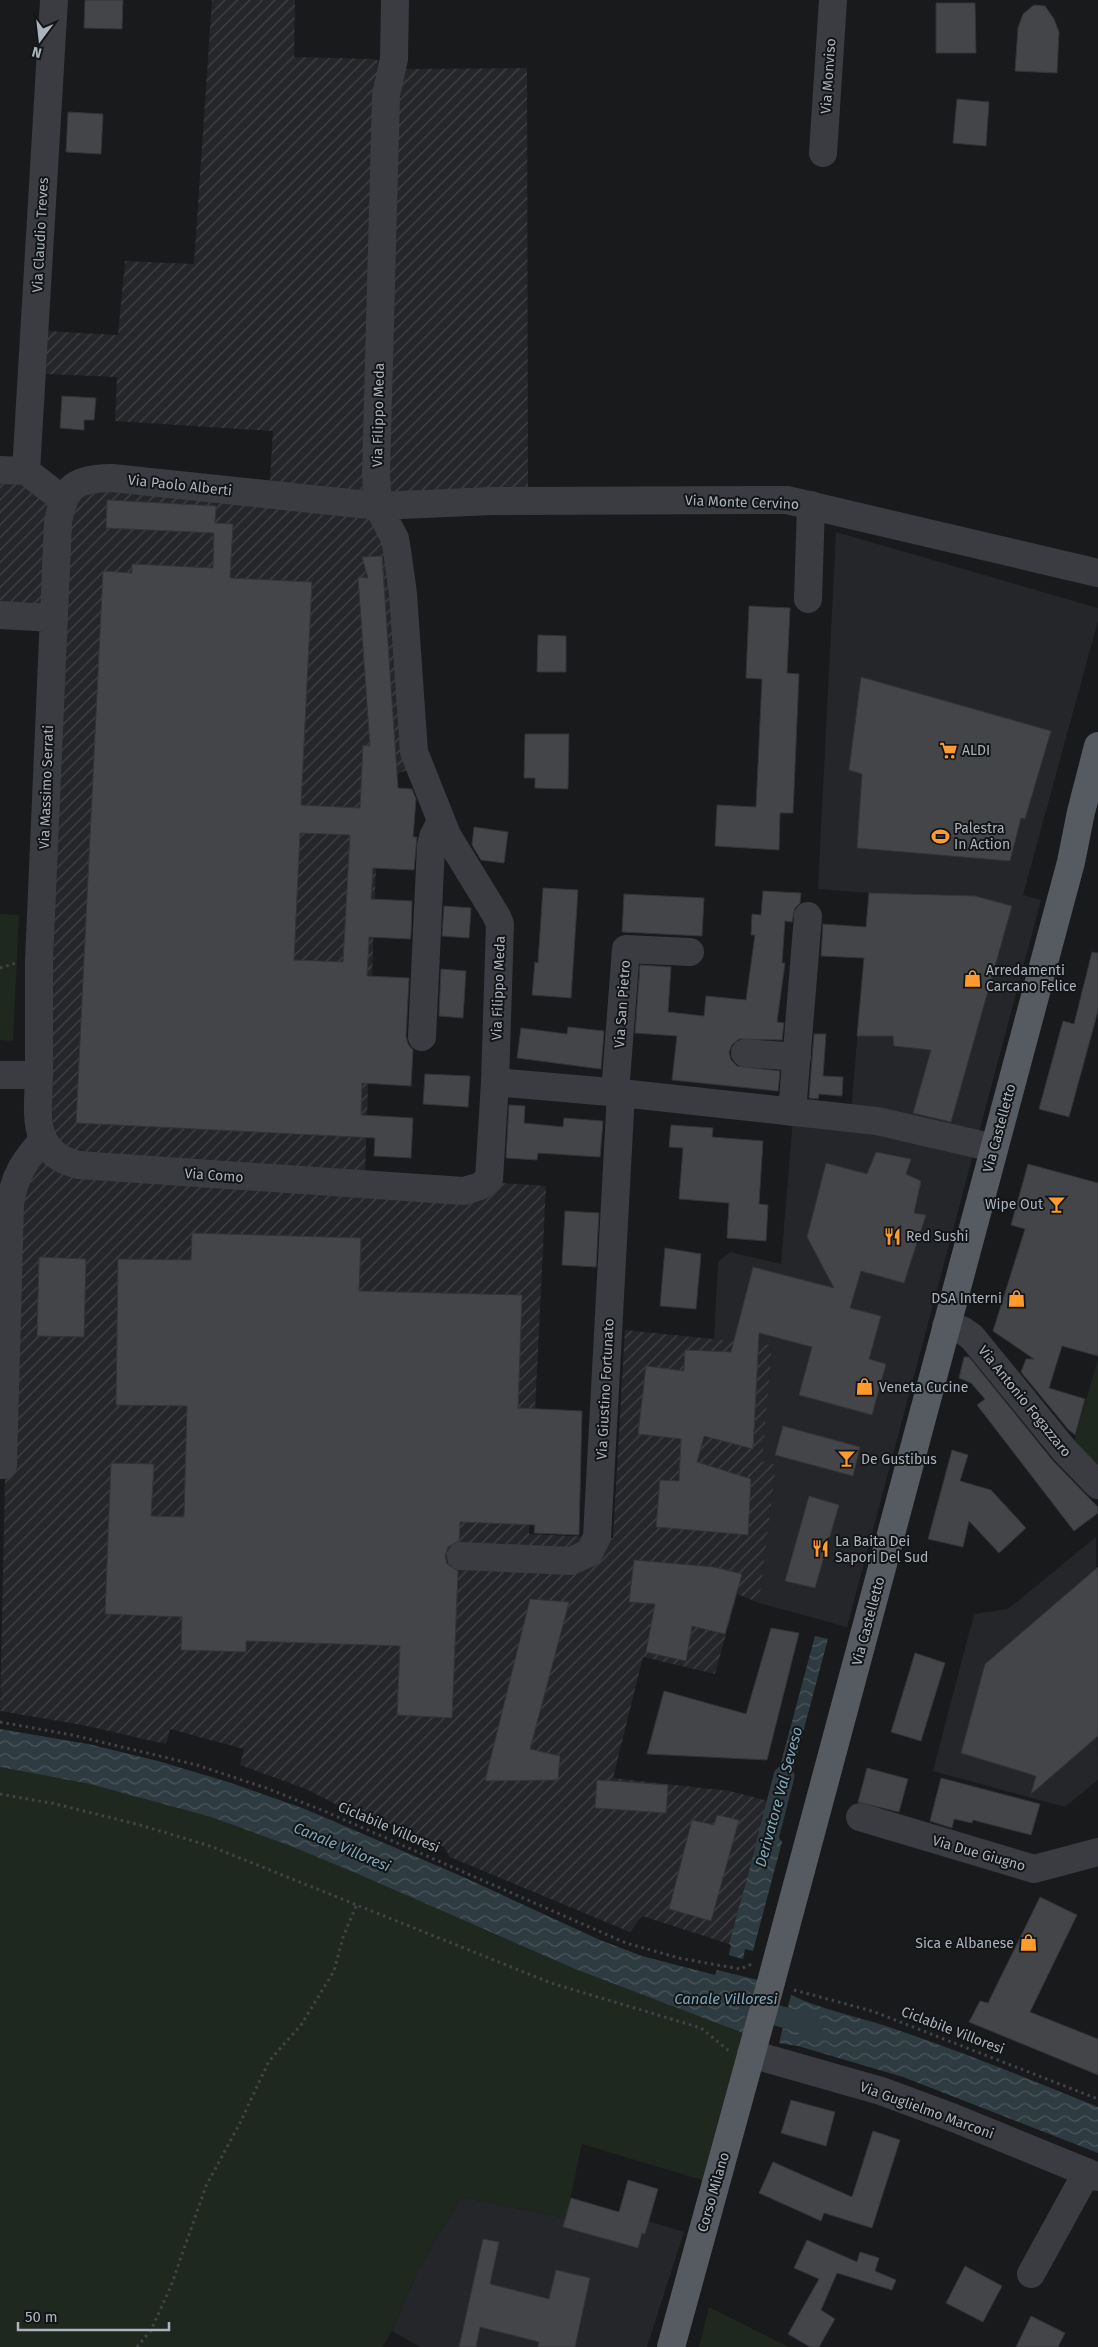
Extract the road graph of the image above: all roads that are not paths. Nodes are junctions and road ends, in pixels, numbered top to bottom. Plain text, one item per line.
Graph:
1 (54, 0) edge
2 (395, 0) edge
3 (833, 0) edge
4 (823, 153) dead end
5 (13, 470) edge
6 (62, 499) junction
7 (811, 505) junction
8 (378, 506) junction
9 (1098, 573) edge
10 (808, 598) dead end
11 (0, 615) edge
12 (53, 618) junction
13 (1098, 746) edge
14 (441, 821) junction
15 (808, 916) dead end
16 (690, 952) dead end
17 (422, 1037) dead end
18 (745, 1052) dead end
19 (797, 1057) junction
20 (0, 1075) edge
21 (38, 1075) junction
22 (496, 1082) junction
23 (618, 1093) junction
24 (792, 1112) junction
25 (994, 1148) junction
26 (23, 1153) edge
27 (491, 1172) joint
28 (946, 1326) junction
29 (3, 1465) dead end
30 (1098, 1485) edge
31 (460, 1556) dead end
32 (860, 1817) dead end
33 (1098, 1852) edge
34 (752, 2053) junction
35 (1092, 2174) edge
36 (1031, 2274) dead end
37 (671, 2347) edge

1 - 5 street, Via Claudio Treves
2 - 8 street, Via Filippo Meda
3 - 4 street, Via Monviso
5 - 6 street
6 - 8 street, Via Paolo Alberti
6 - 12 street, Via Massimo Serrati
7 - 8 street, Via Monte Cervino
7 - 9 street, Via Monte Cervino
7 - 10 street
8 - 14 street, Via Filippo Meda
11 - 12 street
12 - 21 street, Via Massimo Serrati
13 - 25 main road, Via Castelletto
14 - 17 street
14 - 22 street, Via Filippo Meda
15 - 19 street
16 - 23 street, Via San Pietro
18 - 19 street
19 - 24 street
20 - 21 street
21 - 26 street
22 - 23 street
22 - 27 street, Via Filippo Meda
23 - 24 street
23 - 31 street, Via Giustino Fortunato
24 - 25 street
25 - 28 main road, Via Castelletto
26 - 27 street, Via Como
26 - 29 street
28 - 30 street, Via Antonio Fogazzaro
28 - 34 main road, Via Castelletto
32 - 33 street, Via Due Giugno
34 - 35 street, Via Guglielmo Marconi
34 - 37 main road, Corso Milano
35 - 36 street

